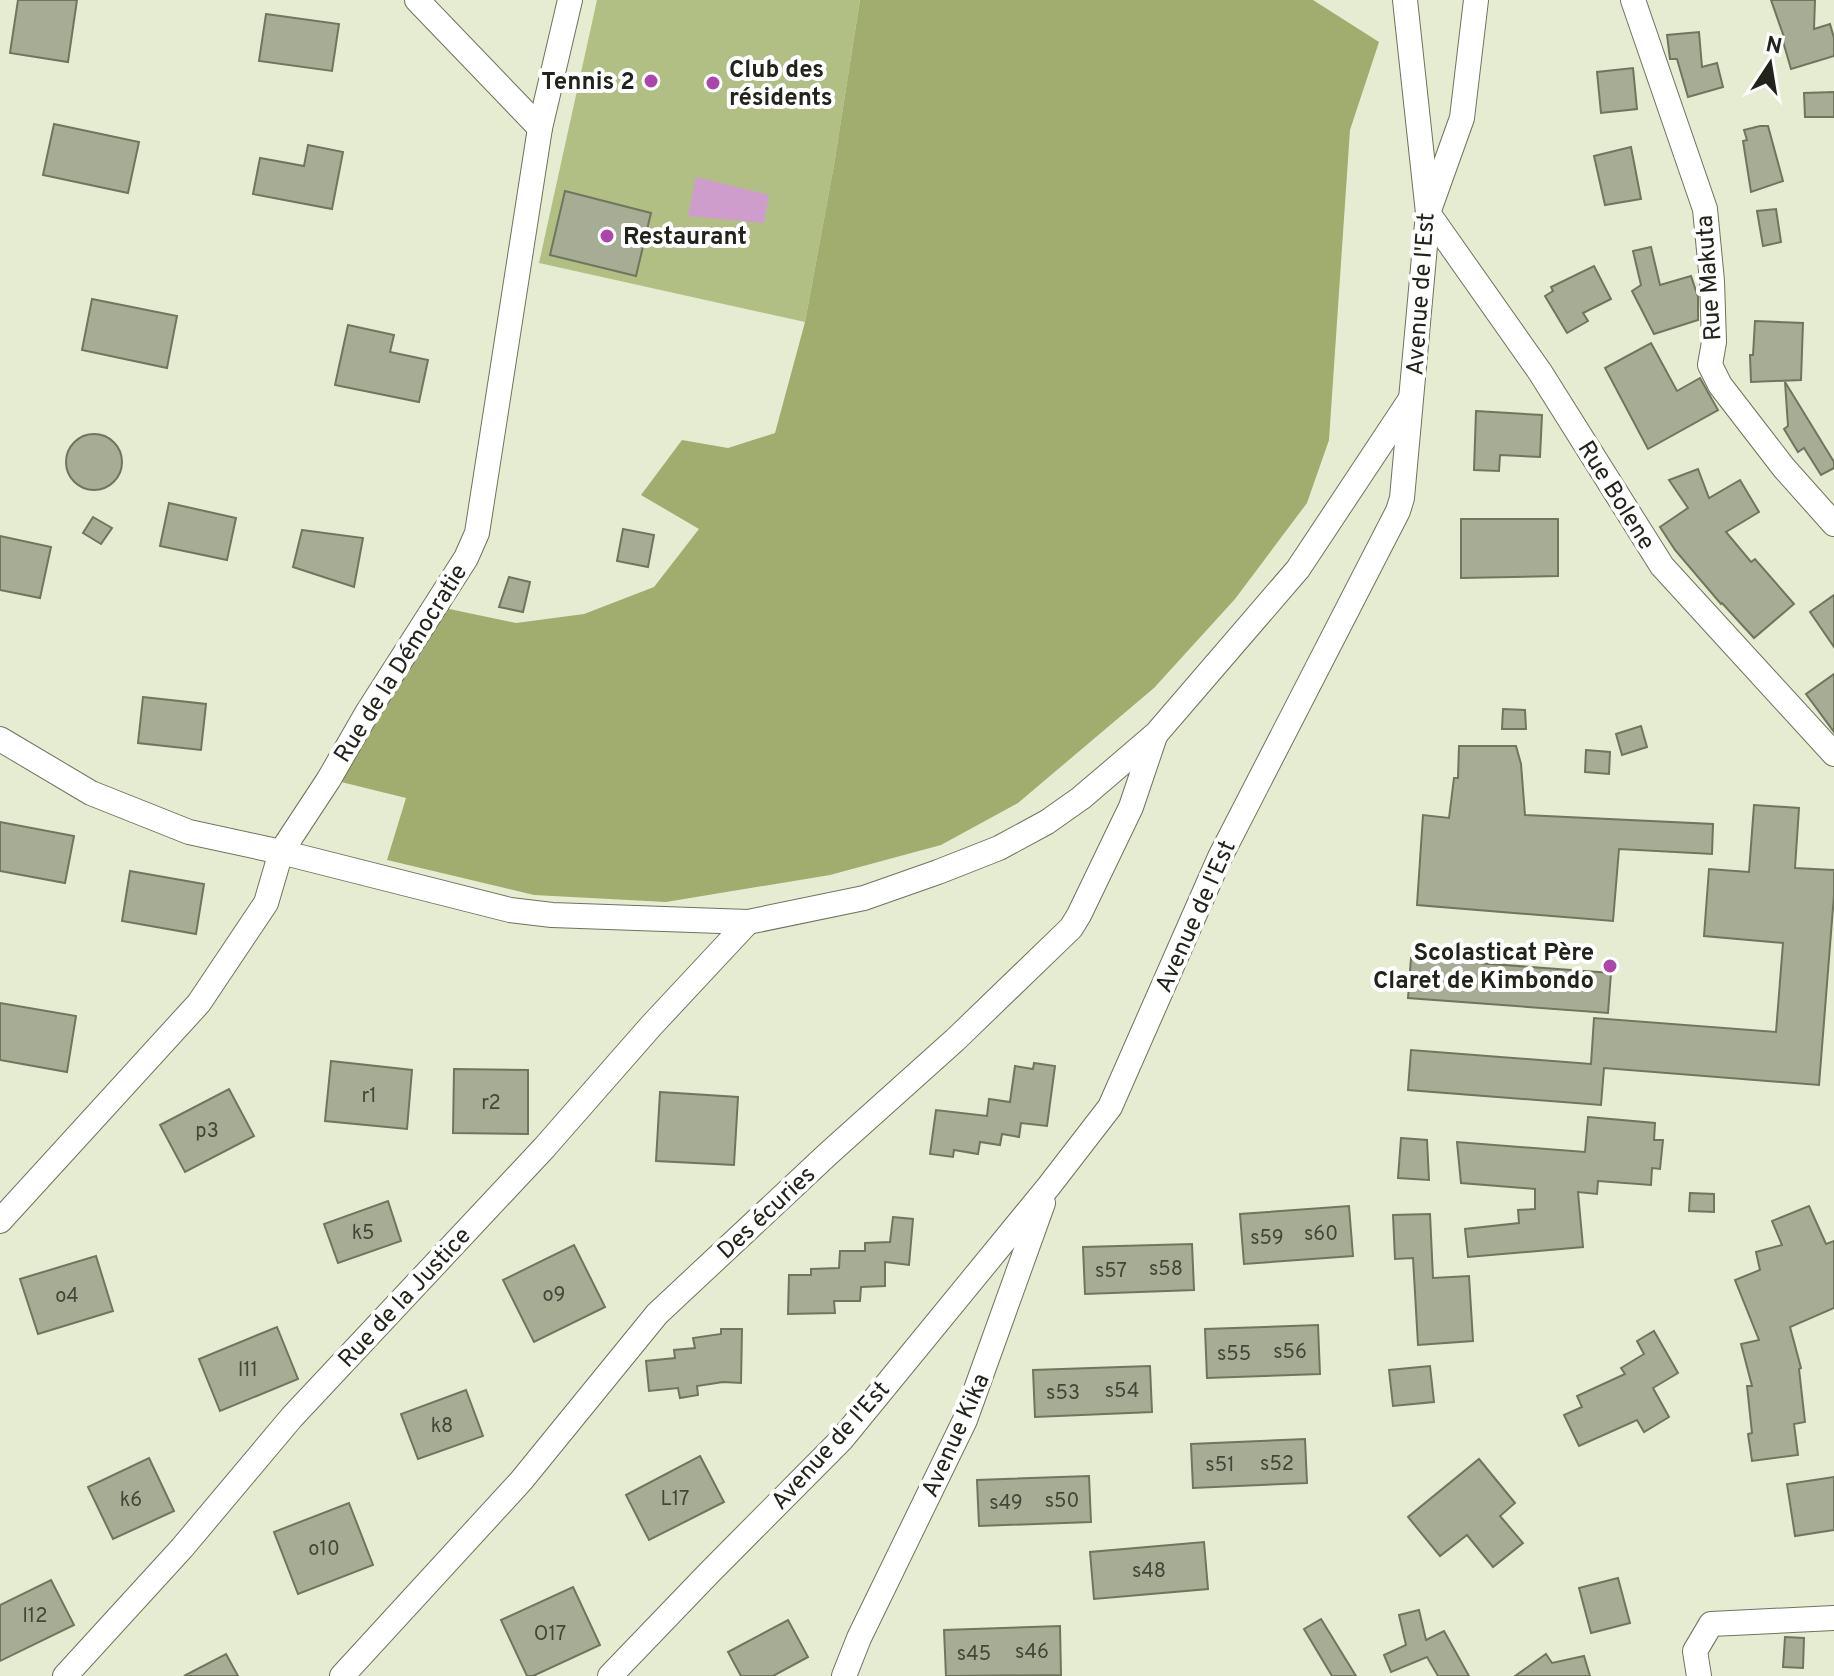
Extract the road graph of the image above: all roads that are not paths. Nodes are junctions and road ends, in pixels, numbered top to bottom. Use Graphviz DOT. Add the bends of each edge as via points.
graph roads {
  1 [pos="417,0"];
  2 [pos="570,0"];
  3 [pos="1405,0"];
  4 [pos="1476,0"];
  5 [pos="1633,0"];
  6 [pos="540,128"];
  7 [pos="1428,213"];
  8 [pos="1413,396"];
  9 [pos="1834,524"];
  10 [pos="1156,734"];
  11 [pos="0,739"];
  12 [pos="1834,754"];
  13 [pos="281,852"];
  14 [pos="748,922"];
  15 [pos="1049,1186"];
  16 [pos="0,1221"];
  17 [pos="1834,1618"];
  18 [pos="65,1676"];
  19 [pos="342,1676"];
  20 [pos="610,1676"];
  21 [pos="844,1676"];
  22 [pos="1699,1676"];
  1 -- 6 [label="street"];
  2 -- 6 [label="street, Rue de la Démocratie"];
  3 -- 7 [label="street, Avenue de l'Est"];
  4 -- 7 [label="street" via="1462,118"];
  5 -- 9 [label="street, Rue Makuta" via="1705,209 1714,342 1710,365 1784,468"];
  6 -- 13 [label="street, Rue de la Démocratie" via="477,533"];
  7 -- 8 [label="street, Avenue de l'Est"];
  7 -- 12 [label="street, Rue Bolene" via="1540,372 1662,566"];
  8 -- 10 [label="street" via="1298,569"];
  8 -- 15 [label="street, Avenue de l'Est" via="1398,511 1220,857 1110,1107"];
  10 -- 14 [label="street" via="1081,798 999,848 864,898"];
  10 -- 19 [label="street, Des écuries" via="1131,807 1071,928 657,1314 521,1481"];
  11 -- 13 [label="street" via="91,793 189,832"];
  13 -- 14 [label="street" via="510,910"];
  13 -- 16 [label="street, Rue de la Démocratie" via="266,903 199,1003"];
  14 -- 18 [label="street, Rue de la Justice" via="292,1417"];
  15 -- 20 [label="street, Avenue de l'Est" via="842,1439"];
  15 -- 21 [label="street, Avenue Kika" via="969,1411"];
  17 -- 22 [label="street" via="1711,1624 1695,1651"];
}
